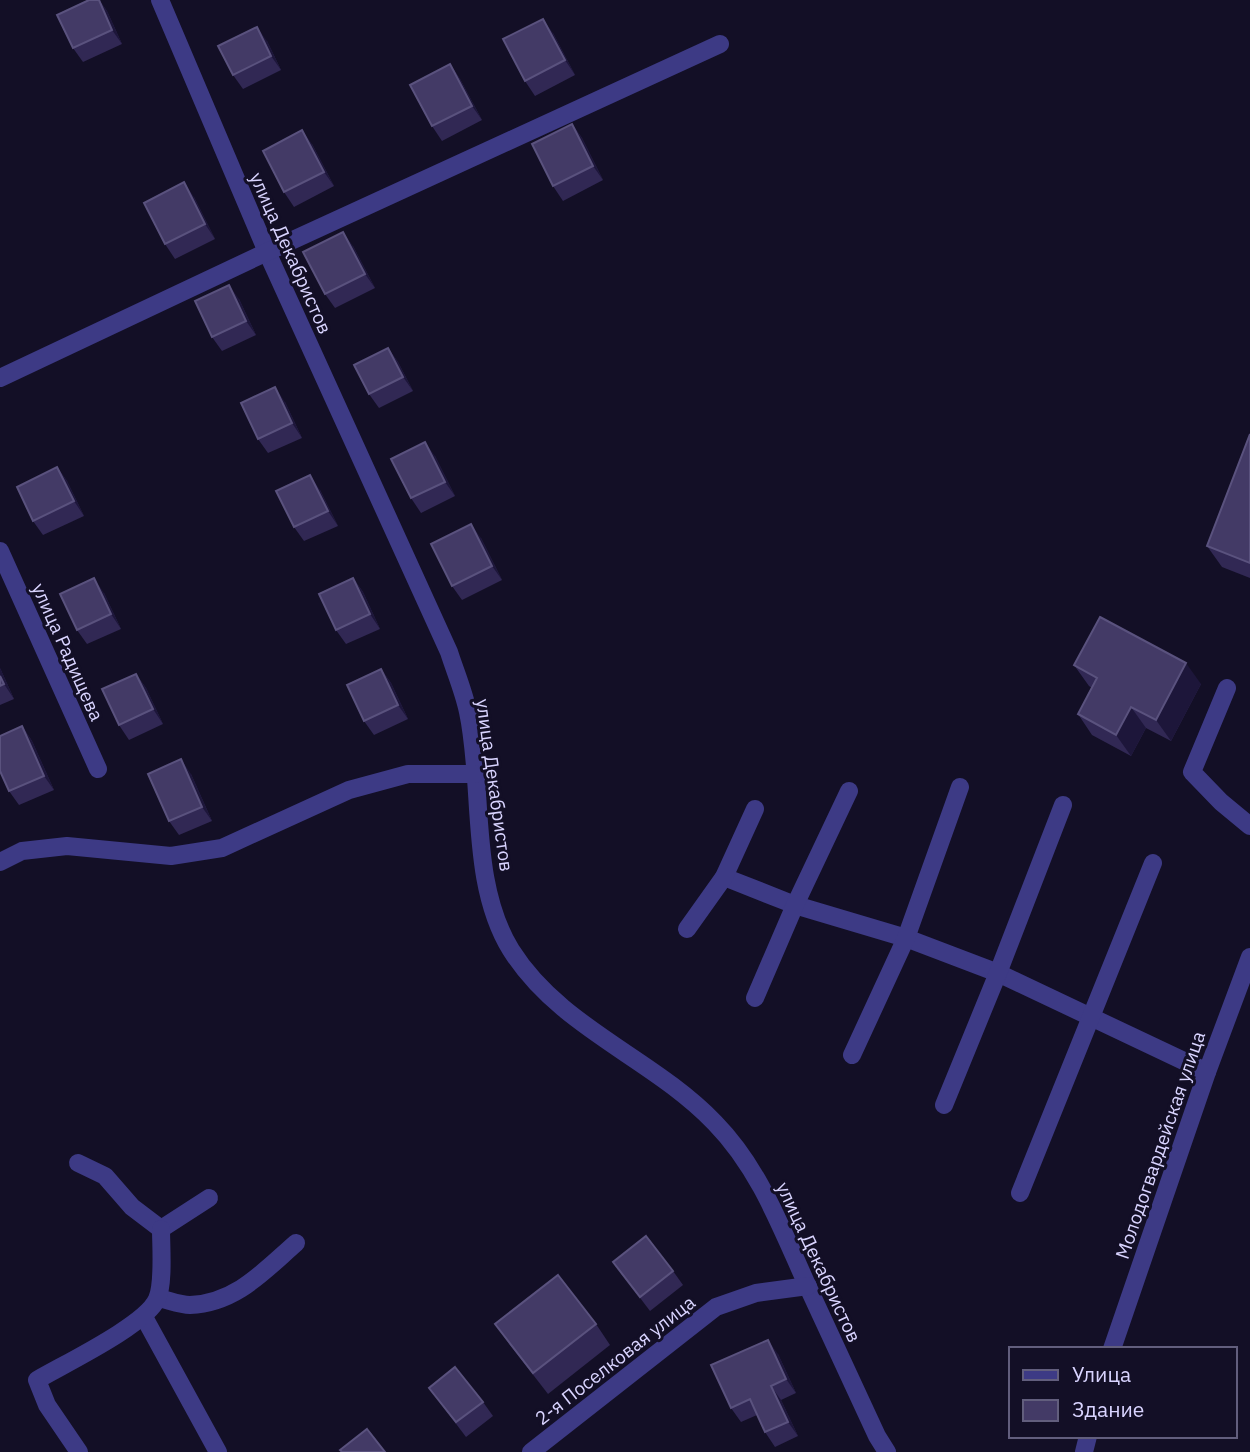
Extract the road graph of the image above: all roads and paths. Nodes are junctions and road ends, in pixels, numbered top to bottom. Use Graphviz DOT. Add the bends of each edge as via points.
graph roads {
  1 [pos="160,0"];
  2 [pos="720,44"];
  3 [pos="267,252"];
  4 [pos="0,378"];
  5 [pos="0,551"];
  6 [pos="1227,688"];
  7 [pos="97,769"];
  8 [pos="475,774"];
  9 [pos="960,787"];
  10 [pos="849,791"];
  11 [pos="1063,805"];
  12 [pos="755,809"];
  13 [pos="1250,826"];
  14 [pos="0,862"];
  15 [pos="1153,863"];
  16 [pos="724,877"];
  17 [pos="795,905"];
  18 [pos="687,929"];
  19 [pos="906,939"];
  20 [pos="1250,957"];
  21 [pos="998,974"];
  22 [pos="755,998"];
  23 [pos="1091,1017"];
  24 [pos="852,1055"];
  25 [pos="1207,1072"];
  26 [pos="944,1105"];
  27 [pos="78,1163"];
  28 [pos="1020,1194"];
  29 [pos="209,1198"];
  30 [pos="161,1229"];
  31 [pos="296,1243"];
  32 [pos="808,1286"];
  33 [pos="158,1298"];
  34 [pos="144,1317"];
  35 [pos="1113,1347"];
  36 [pos="79,1452"];
  37 [pos="218,1452"];
  38 [pos="531,1452"];
  39 [pos="887,1452"];
  1 -- 3 [label="street, улица Декабристов"];
  2 -- 3 [label="street"];
  3 -- 4 [label="street"];
  3 -- 8 [label="street, улица Декабристов" via="449,652 468,712"];
  5 -- 7 [label="street, улица Радищева"];
  6 -- 13 [label="street" via="1192,772"];
  8 -- 14 [label="street" via="408,774 349,790 222,848 171,856 67,846 22,851"];
  8 -- 32 [label="street, улица Декабристов" via="485,875 495,917 510,948 533,980 576,1019 680,1092 715,1123 745,1160 775,1210"];
  9 -- 19 [label="street"];
  10 -- 17 [label="street"];
  11 -- 21 [label="street"];
  12 -- 16 [label="street"];
  15 -- 23 [label="street"];
  16 -- 17 [label="street"];
  16 -- 18 [label="street"];
  17 -- 19 [label="street"];
  17 -- 22 [label="street"];
  19 -- 21 [label="street"];
  19 -- 24 [label="street"];
  20 -- 25 [label="street, Молодогвардейская улица"];
  21 -- 23 [label="street"];
  21 -- 26 [label="street"];
  23 -- 25 [label="street"];
  23 -- 28 [label="street"];
  25 -- 35 [label="street, Молодогвардейская улица"];
  27 -- 30 [label="street" via="105,1176 132,1207"];
  29 -- 30 [label="street"];
  30 -- 33 [label="street"];
  31 -- 33 [label="street" via="243,1289 220,1300 188,1305"];
  32 -- 38 [label="street, 2-я Поселковая улица" via="756,1293 716,1307"];
  32 -- 39 [label="street, улица Декабристов"];
  33 -- 34 [label="street"];
  34 -- 36 [label="street" via="37,1380 47,1405"];
  34 -- 37 [label="street"];
}
